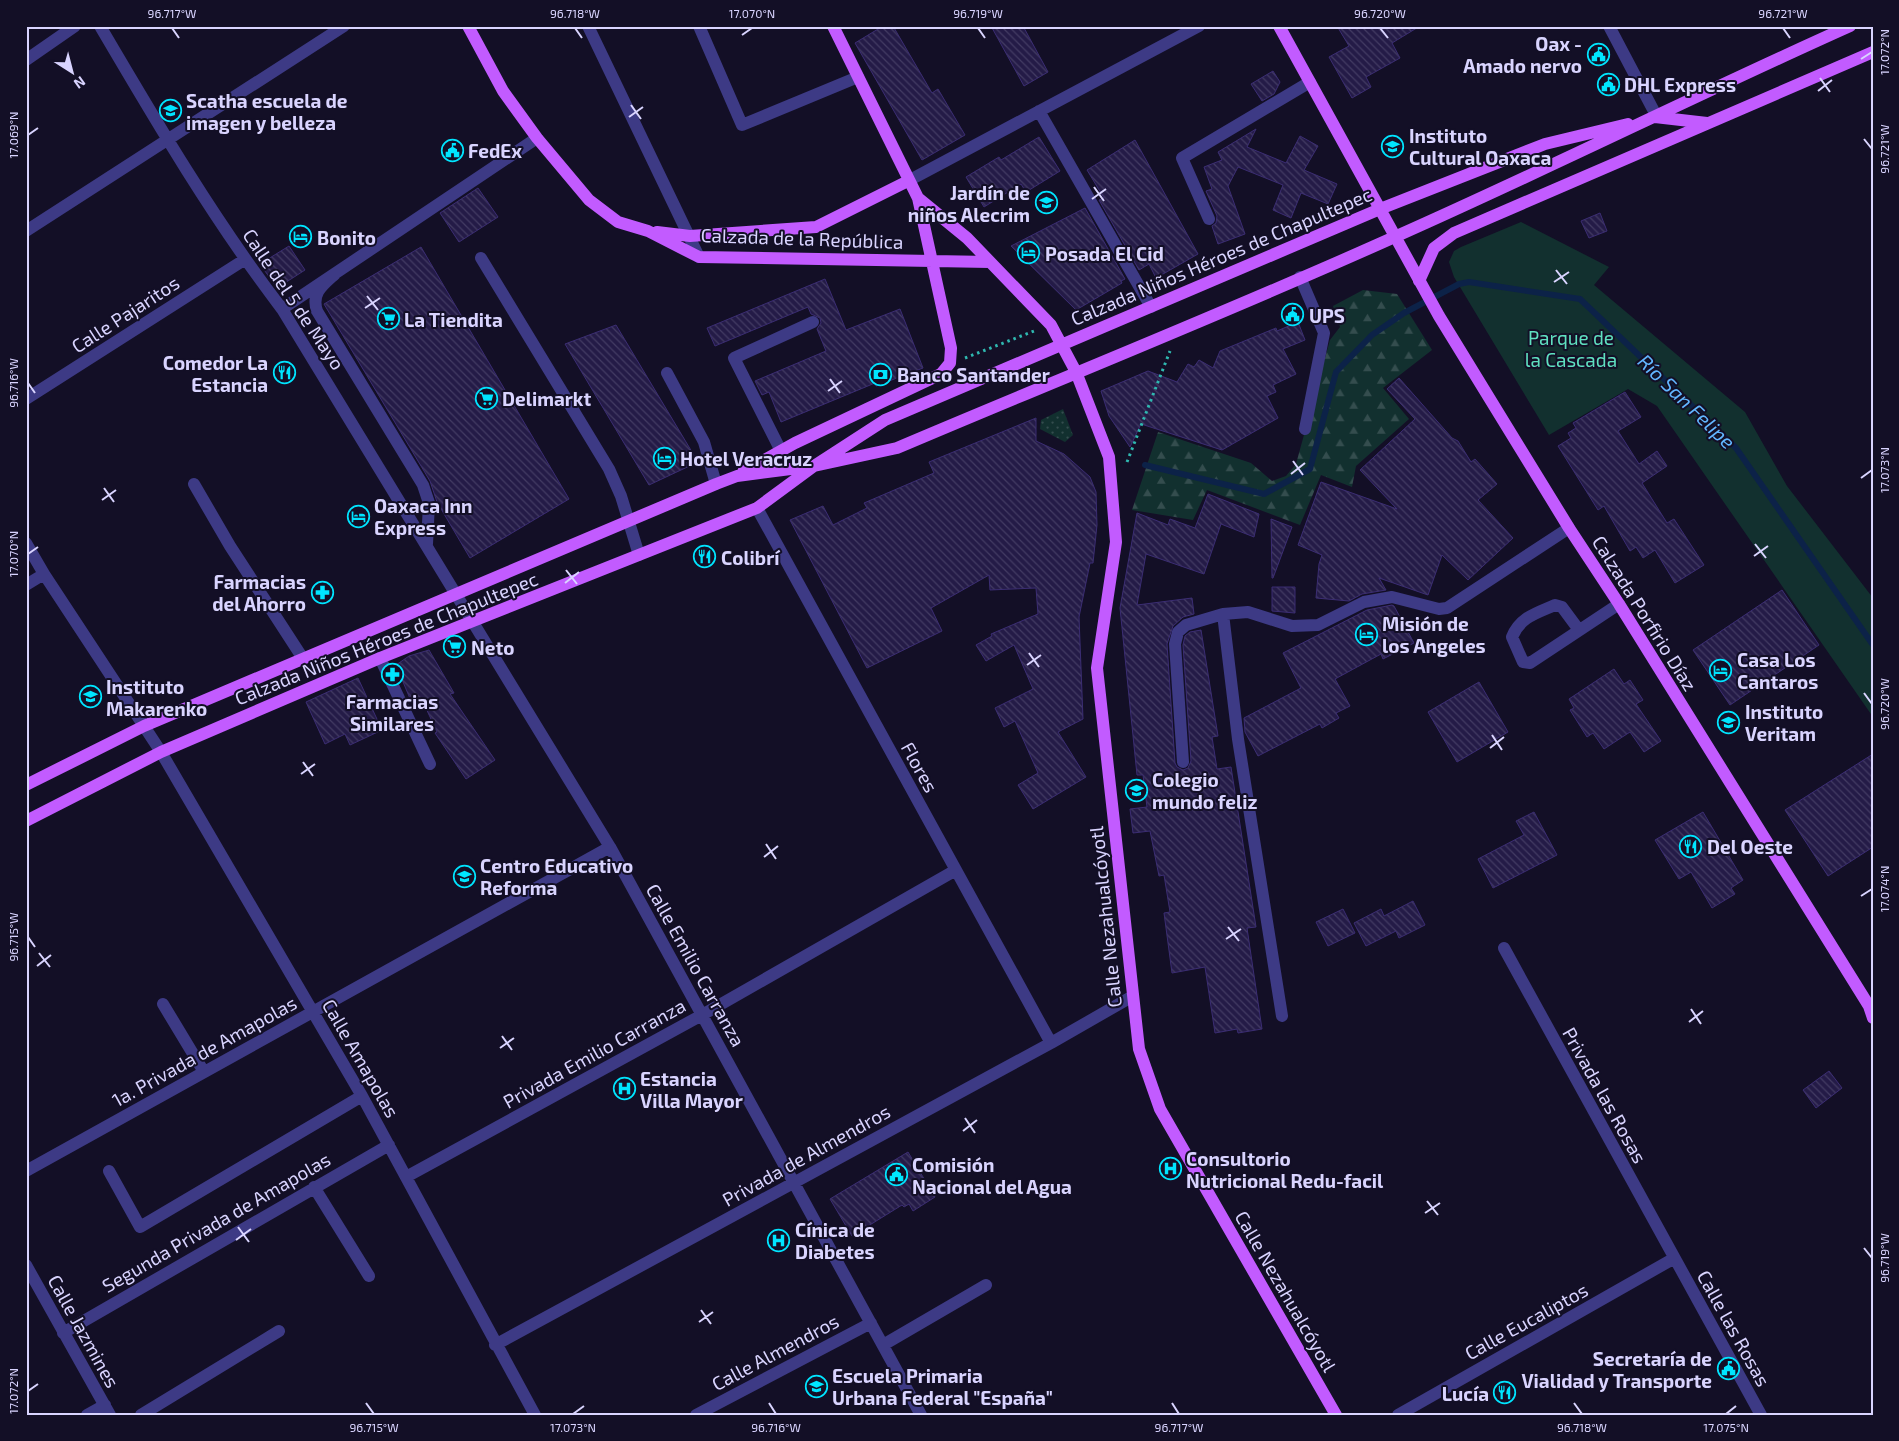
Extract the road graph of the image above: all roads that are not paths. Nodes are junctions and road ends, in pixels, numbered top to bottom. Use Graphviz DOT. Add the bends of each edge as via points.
graph roads {
  1 [pos="76,26"];
  2 [pos="100,26"];
  3 [pos="344,26"];
  4 [pos="468,26"];
  5 [pos="588,26"];
  6 [pos="699,26"];
  7 [pos="833,26"];
  8 [pos="1199,26"];
  9 [pos="1279,26"];
  10 [pos="1609,26"];
  11 [pos="1850,26"];
  12 [pos="1836,29"];
  13 [pos="1873,52"];
  14 [pos="26,60"];
  15 [pos="858,77"];
  16 [pos="1310,82"];
  17 [pos="1040,111"];
  18 [pos="1657,117"];
  19 [pos="1707,124"];
  20 [pos="537,138"];
  21 [pos="167,140"];
  22 [pos="908,181"];
  23 [pos="918,198"];
  24 [pos="1380,209"];
  25 [pos="1209,219"];
  26 [pos="26,231"];
  27 [pos="648,231"];
  28 [pos="690,236"];
  29 [pos="1395,237"];
  30 [pos="699,257"];
  31 [pos="482,258"];
  32 [pos="244,260"];
  33 [pos="932,261"];
  34 [pos="990,262"];
  35 [pos="335,274"];
  36 [pos="1300,278"];
  37 [pos="1419,281"];
  38 [pos="1151,307"];
  39 [pos="282,309"];
  40 [pos="813,322"];
  41 [pos="1061,345"];
  42 [pos="1076,372"];
  43 [pos="667,373"];
  44 [pos="26,400"];
  45 [pos="1305,429"];
  46 [pos="781,451"];
  47 [pos="814,466"];
  48 [pos="737,476"];
  49 [pos="194,484"];
  50 [pos="716,484"];
  51 [pos="757,508"];
  52 [pos="628,520"];
  53 [pos="1569,528"];
  54 [pos="26,543"];
  55 [pos="427,544"];
  56 [pos="639,555"];
  57 [pos="44,574"];
  58 [pos="26,585"];
  59 [pos="456,592"];
  60 [pos="1619,604"];
  61 [pos="1223,614"];
  62 [pos="474,622"];
  63 [pos="1579,630"];
  64 [pos="302,657"];
  65 [pos="380,658"];
  66 [pos="144,726"];
  67 [pos="161,752"];
  68 [pos="1183,762"];
  69 [pos="430,764"];
  70 [pos="26,785"];
  71 [pos="26,821"];
  72 [pos="610,847"];
  73 [pos="956,870"];
  74 [pos="1504,948"];
  75 [pos="1133,996"];
  76 [pos="163,1004"];
  77 [pos="1872,1011"];
  78 [pos="313,1012"];
  79 [pos="702,1015"];
  80 [pos="1282,1016"];
  81 [pos="1051,1043"];
  82 [pos="204,1072"];
  83 [pos="362,1096"];
  84 [pos="389,1145"];
  85 [pos="26,1170"];
  86 [pos="109,1171"];
  87 [pos="406,1177"];
  88 [pos="794,1183"];
  89 [pos="314,1187"];
  90 [pos="1674,1259"];
  91 [pos="26,1265"];
  92 [pos="369,1276"];
  93 [pos="986,1285"];
  94 [pos="871,1323"];
  95 [pos="280,1331"];
  96 [pos="62,1333"];
  97 [pos="495,1345"];
  98 [pos="883,1345"];
  99 [pos="107,1410"];
  100 [pos="87,1415"];
  101 [pos="140,1415"];
  102 [pos="535,1415"];
  103 [pos="696,1415"];
  104 [pos="921,1415"];
  105 [pos="1336,1415"];
  106 [pos="1398,1415"];
  107 [pos="1761,1415"];
  1 -- 14 [label="street"];
  2 -- 21 [label="street, Calle del 5 de Mayo"];
  3 -- 21 [label="street"];
  4 -- 20 [label="main road" via="503,92"];
  5 -- 28 [label="street"];
  6 -- 15 [label="street" via="742,125"];
  7 -- 15 [label="main road"];
  8 -- 17 [label="street"];
  9 -- 16 [label="main road, Calzada Porfirio Díaz"];
  10 -- 18 [label="street"];
  11 -- 12 [label="main road, Calzada Niños Héroes de Chapultepec"];
  12 -- 18 [label="main road, Calzada Niños Héroes de Chapultepec"];
  13 -- 19 [label="main road"];
  15 -- 22 [label="main road"];
  16 -- 24 [label="main road, Calzada Porfirio Díaz"];
  16 -- 25 [label="street" via="1182,158"];
  17 -- 22 [label="street"];
  17 -- 38 [label="street"];
  18 -- 19 [label="main road, Calzada Niños Héroes de Chapultepec"];
  18 -- 24 [label="main road, Calzada Niños Héroes de Chapultepec" via="1546,144"];
  18 -- 29 [label="main road, Calzada Niños Héroes de Chapultepec"];
  19 -- 37 [label="main road" via="1454,233 1434,248"];
  20 -- 27 [label="main road" via="589,200 618,222"];
  20 -- 35 [label="street"];
  21 -- 26 [label="street"];
  21 -- 32 [label="street, Calle del 5 de Mayo"];
  22 -- 23 [label="main road"];
  22 -- 28 [label="main road, Calzada de la República" via="816,228"];
  23 -- 33 [label="main road"];
  23 -- 34 [label="main road, Calle Nezahualcóyotl" via="967,238"];
  24 -- 29 [label="main road, Calzada Porfirio Díaz"];
  24 -- 38 [label="main road, Calzada Niños Héroes de Chapultepec"];
  27 -- 28 [label="main road, Calzada de la República"];
  27 -- 30 [label="main road, Calzada de la República"];
  28 -- 30 [label="street"];
  29 -- 36 [label="main road, Calzada Niños Héroes de Chapultepec"];
  29 -- 37 [label="main road, Calzada Porfirio Díaz"];
  30 -- 33 [label="main road, Calzada de la República"];
  31 -- 52 [label="street" via="609,469"];
  32 -- 39 [label="street, Calle del 5 de Mayo"];
  32 -- 44 [label="street, Calle Pajaritos"];
  33 -- 34 [label="main road, Calzada de la República"];
  33 -- 46 [label="main road" via="951,348 950,363 941,374"];
  34 -- 41 [label="main road, Calle Nezahualcóyotl" via="1051,325"];
  35 -- 39 [label="street"];
  35 -- 55 [label="street" via="316,295 314,303 423,486 428,503"];
  36 -- 42 [label="main road, Calzada Niños Héroes de Chapultepec"];
  36 -- 45 [label="street" via="1324,333"];
  37 -- 53 [label="main road, Calzada Porfirio Díaz"];
  38 -- 41 [label="main road, Calzada Niños Héroes de Chapultepec"];
  39 -- 55 [label="street, Calle del 5 de Mayo"];
  40 -- 46 [label="street" via="734,358"];
  41 -- 42 [label="main road, Calle Nezahualcóyotl"];
  41 -- 47 [label="main road, Calzada Niños Héroes de Chapultepec" via="885,420"];
  42 -- 47 [label="main road, Calzada Niños Héroes de Chapultepec" via="897,448"];
  42 -- 75 [label="main road, Calle Nezahualcóyotl" via="1109,457 1114,495 1116,542 1097,668"];
  43 -- 50 [label="street" via="704,442"];
  46 -- 48 [label="main road"];
  47 -- 48 [label="main road, Calzada Niños Héroes de Chapultepec"];
  47 -- 51 [label="main road, Calzada Niños Héroes de Chapultepec"];
  48 -- 50 [label="main road, Calzada Niños Héroes de Chapultepec"];
  49 -- 64 [label="street"];
  50 -- 52 [label="main road, Calzada Niños Héroes de Chapultepec"];
  51 -- 56 [label="main road, Calzada Niños Héroes de Chapultepec"];
  51 -- 73 [label="street, Flores"];
  52 -- 56 [label="street"];
  52 -- 59 [label="main road, Calzada Niños Héroes de Chapultepec"];
  53 -- 60 [label="main road, Calzada Porfirio Díaz"];
  53 -- 61 [label="street" via="1447,608 1439,609 1392,597 1364,602 1318,625 1292,626 1248,612"];
  54 -- 57 [label="street, Calle Amapolas"];
  55 -- 59 [label="street, Calle del 5 de Mayo"];
  56 -- 62 [label="main road, Calzada Niños Héroes de Chapultepec"];
  57 -- 58 [label="street"];
  57 -- 66 [label="street, Calle Amapolas"];
  59 -- 62 [label="street, Calle Emilio Carranza"];
  59 -- 64 [label="main road, Calzada Niños Héroes de Chapultepec"];
  60 -- 63 [label="street"];
  60 -- 77 [label="main road, Calzada Porfirio Díaz"];
  61 -- 68 [label="street" via="1186,625 1178,632 1175,644"];
  61 -- 80 [label="street" via="1238,738"];
  62 -- 65 [label="main road, Calzada Niños Héroes de Chapultepec"];
  62 -- 72 [label="street, Calle Emilio Carranza"];
  63 -- 63 [label="street" via="1530,663 1523,662 1512,637 1525,618 1555,605 1562,607"];
  64 -- 66 [label="main road, Calzada Niños Héroes de Chapultepec"];
  65 -- 67 [label="main road, Calzada Niños Héroes de Chapultepec"];
  65 -- 69 [label="street"];
  66 -- 67 [label="street, Calle Amapolas"];
  66 -- 70 [label="main road, Calzada Niños Héroes de Chapultepec"];
  67 -- 71 [label="main road, Calzada Niños Héroes de Chapultepec"];
  67 -- 78 [label="street, Calle Amapolas"];
  72 -- 78 [label="street, 1a. Privada de Amapolas"];
  72 -- 79 [label="street, Calle Emilio Carranza"];
  73 -- 79 [label="street, Privada Emilio Carranza"];
  73 -- 81 [label="street, Flores"];
  74 -- 90 [label="street, Privada las Rosas"];
  75 -- 81 [label="street, Privada de Almendros"];
  75 -- 105 [label="main road, Calle Nezahualcóyotl" via="1139,1048 1160,1108"];
  76 -- 82 [label="street"];
  78 -- 82 [label="street, 1a. Privada de Amapolas"];
  78 -- 83 [label="street, Calle Amapolas"];
  79 -- 87 [label="street, Privada Emilio Carranza"];
  79 -- 88 [label="street, Calle Emilio Carranza"];
  81 -- 88 [label="street, Privada de Almendros"];
  82 -- 85 [label="street, 1a. Privada de Amapolas"];
  83 -- 84 [label="street, Calle Amapolas"];
  83 -- 86 [label="street" via="140,1227"];
  84 -- 87 [label="street, Calle Amapolas"];
  84 -- 89 [label="street, Segunda Privada de Amapolas"];
  87 -- 97 [label="street, Calle Amapolas"];
  88 -- 94 [label="street, Calle Emilio Carranza"];
  88 -- 97 [label="street, Privada de Almendros"];
  89 -- 92 [label="street"];
  89 -- 96 [label="street, Segunda Privada de Amapolas"];
  90 -- 106 [label="street, Calle Eucaliptos"];
  90 -- 107 [label="street, Calle las Rosas"];
  91 -- 96 [label="street, Calle Jazmines"];
  93 -- 98 [label="street"];
  94 -- 98 [label="street, Calle Emilio Carranza"];
  94 -- 103 [label="street, Calle Almendros"];
  95 -- 101 [label="street"];
  96 -- 99 [label="street, Calle Jazmines"];
  97 -- 102 [label="street, Calle Amapolas"];
  98 -- 104 [label="street, Calle Emilio Carranza"];
  99 -- 100 [label="street"];
}
